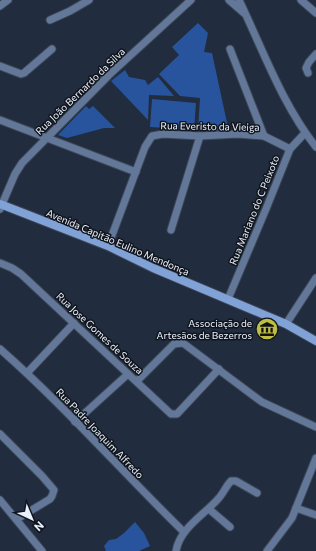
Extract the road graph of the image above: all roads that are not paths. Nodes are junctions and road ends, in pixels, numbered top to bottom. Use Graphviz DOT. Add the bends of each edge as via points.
graph roads {
  1 [pos="8,0"];
  2 [pos="89,0"];
  3 [pos="191,0"];
  4 [pos="229,0"];
  5 [pos="239,0"];
  6 [pos="300,0"];
  7 [pos="0,6"];
  8 [pos="316,13"];
  9 [pos="247,16"];
  10 [pos="50,20"];
  11 [pos="52,49"];
  12 [pos="230,49"];
  13 [pos="316,54"];
  14 [pos="0,66"];
  15 [pos="308,73"];
  16 [pos="0,120"];
  17 [pos="305,133"];
  18 [pos="200,136"];
  19 [pos="264,136"];
  20 [pos="46,138"];
  21 [pos="316,147"];
  22 [pos="290,149"];
  23 [pos="136,172"];
  24 [pos="1,206"];
  25 [pos="171,230"];
  26 [pos="108,246"];
  27 [pos="0,264"];
  28 [pos="316,278"];
  29 [pos="228,299"];
  30 [pos="74,323"];
  31 [pos="286,324"];
  32 [pos="316,341"];
  33 [pos="0,349"];
  34 [pos="219,369"];
  35 [pos="27,373"];
  36 [pos="128,374"];
  37 [pos="137,382"];
  38 [pos="75,422"];
  39 [pos="316,427"];
  40 [pos="0,434"];
  41 [pos="316,458"];
  42 [pos="313,475"];
  43 [pos="257,493"];
  44 [pos="0,500"];
  45 [pos="209,508"];
  46 [pos="296,508"];
  47 [pos="316,515"];
  48 [pos="17,519"];
  49 [pos="230,528"];
  50 [pos="184,532"];
  51 [pos="42,551"];
  52 [pos="176,551"];
  53 [pos="267,551"];
  1 -- 7 [label="street"];
  2 -- 10 [label="street"];
  3 -- 20 [label="street, Rua João Bernardo da Silva"];
  4 -- 9 [label="street"];
  5 -- 9 [label="street"];
  6 -- 8 [label="street"];
  9 -- 17 [label="street" via="268,65"];
  11 -- 14 [label="street" via="21,74"];
  12 -- 19 [label="street"];
  13 -- 15 [label="street" via="306,68"];
  16 -- 20 [label="street"];
  17 -- 21 [label="street"];
  17 -- 22 [label="street, Rua Mariano do C Peixoto"];
  18 -- 19 [label="street, Rua Everisto da Vieiga"];
  18 -- 23 [label="street, Rua Everisto da Vieiga" via="152,136"];
  18 -- 25 [label="street"];
  19 -- 22 [label="street, Rua Everisto da Vieiga"];
  20 -- 23 [label="street"];
  20 -- 24 [label="street, Rua João Bernardo da Silva" via="22,163"];
  22 -- 29 [label="street, Rua Mariano do C Peixoto"];
  23 -- 26 [label="street"];
  24 -- 26 [label="main road, Avenida Capitão Eulino Mendonça"];
  26 -- 29 [label="main road, Avenida Capitão Eulino Mendonça"];
  27 -- 30 [label="street, Rua Jose Gomes de Souza" via="21,274"];
  28 -- 31 [label="street"];
  29 -- 31 [label="main road, Avenida Capitão Eulino Mendonça"];
  30 -- 35 [label="street"];
  30 -- 36 [label="street, Rua Jose Gomes de Souza"];
  31 -- 32 [label="main road, Avenida Capitão Eulino Mendonça"];
  33 -- 35 [label="street, Rua Padre Joaquim Alfredo"];
  34 -- 37 [label="street" via="186,344 178,343 174,344"];
  34 -- 37 [label="street, Rua Jose Gomes de Souza" via="177,414 164,410"];
  34 -- 39 [label="street" via="262,402"];
  35 -- 38 [label="street, Rua Padre Joaquim Alfredo"];
  36 -- 37 [label="street, Rua Jose Gomes de Souza"];
  36 -- 38 [label="street"];
  38 -- 50 [label="street, Rua Padre Joaquim Alfredo"];
  40 -- 48 [label="street" via="54,490 46,502"];
  41 -- 42 [label="street"];
  42 -- 46 [label="street"];
  43 -- 45 [label="street" via="232,481"];
  44 -- 48 [label="street"];
  45 -- 49 [label="street"];
  45 -- 50 [label="street"];
  46 -- 47 [label="street"];
  46 -- 53 [label="street" via="292,518"];
  48 -- 51 [label="street"];
  50 -- 52 [label="street"];
}
